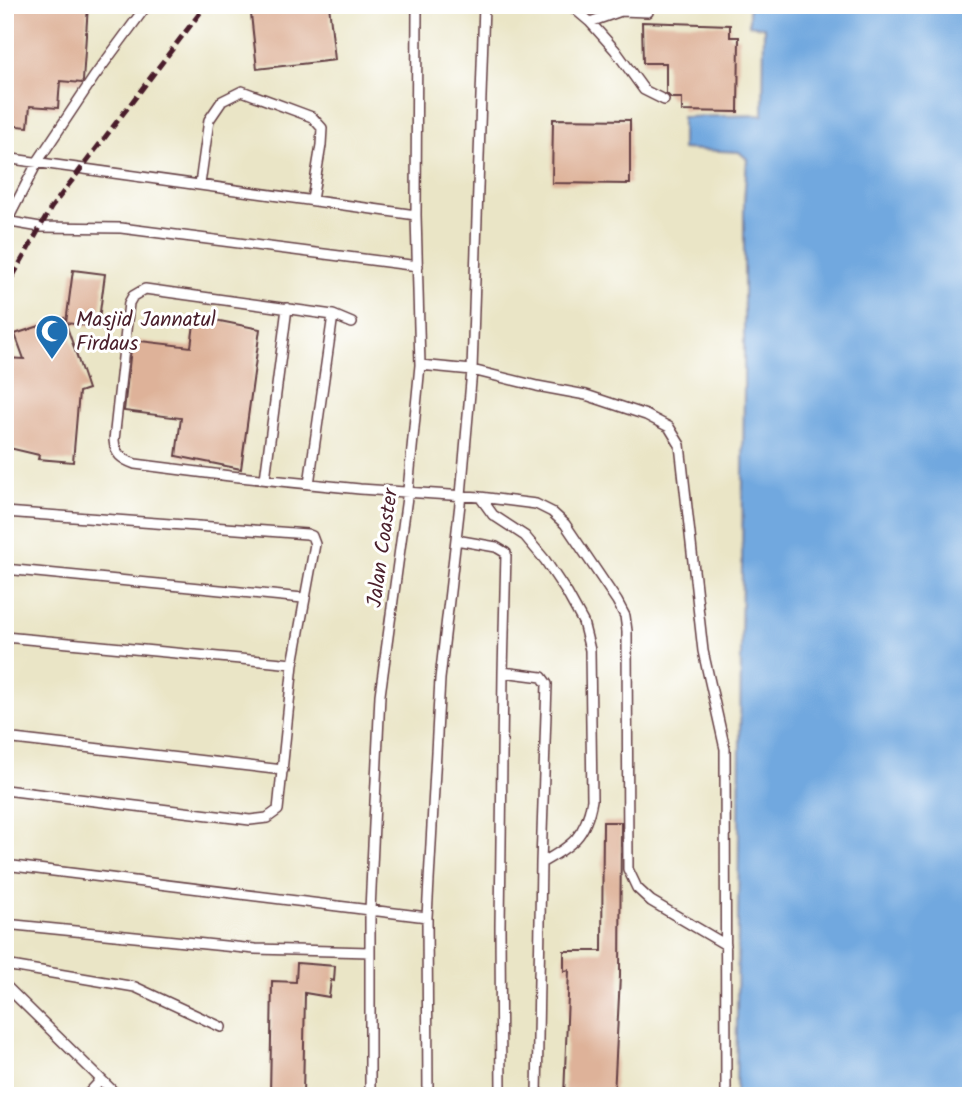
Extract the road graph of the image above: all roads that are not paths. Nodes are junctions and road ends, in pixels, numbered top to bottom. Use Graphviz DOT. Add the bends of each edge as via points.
graph roads {
  1 [pos="147,5"];
  2 [pos="417,5"];
  3 [pos="484,5"];
  4 [pos="570,5"];
  5 [pos="648,12"];
  6 [pos="590,22"];
  7 [pos="664,100"];
  8 [pos="5,158"];
  9 [pos="38,161"];
  10 [pos="200,184"];
  11 [pos="312,200"];
  12 [pos="416,215"];
  13 [pos="6,221"];
  14 [pos="418,266"];
  15 [pos="287,308"];
  16 [pos="333,314"];
  17 [pos="352,323"];
  18 [pos="420,365"];
  19 [pos="472,370"];
  20 [pos="265,479"];
  21 [pos="309,484"];
  22 [pos="408,491"];
  23 [pos="461,495"];
  24 [pos="480,497"];
  25 [pos="5,512"];
  26 [pos="456,540"];
  27 [pos="5,569"];
  28 [pos="303,598"];
  29 [pos="5,637"];
  30 [pos="293,664"];
  31 [pos="503,672"];
  32 [pos="5,738"];
  33 [pos="283,770"];
  34 [pos="5,790"];
  35 [pos="541,863"];
  36 [pos="5,865"];
  37 [pos="370,910"];
  38 [pos="427,917"];
  39 [pos="5,924"];
  40 [pos="726,945"];
  41 [pos="370,952"];
  42 [pos="5,965"];
  43 [pos="5,985"];
  44 [pos="220,1027"];
  45 [pos="101,1080"];
  46 [pos="86,1096"];
  47 [pos="118,1096"];
  48 [pos="370,1096"];
  49 [pos="428,1096"];
  50 [pos="501,1096"];
  51 [pos="537,1096"];
  52 [pos="726,1096"];
  1 -- 9 [label="lane"];
  2 -- 12 [label="lane, Jalan Coaster"];
  3 -- 19 [label="lane"];
  4 -- 6 [label="lane"];
  5 -- 6 [label="lane" via="621,11"];
  6 -- 7 [label="lane" via="644,90"];
  8 -- 9 [label="lane"];
  9 -- 10 [label="lane"];
  9 -- 13 [label="lane"];
  10 -- 11 [label="lane"];
  10 -- 11 [label="lane" via="209,120 222,101 242,91 312,117 322,128"];
  11 -- 12 [label="lane"];
  12 -- 14 [label="lane, Jalan Coaster"];
  13 -- 14 [label="lane" via="40,227 121,228"];
  14 -- 18 [label="lane, Jalan Coaster"];
  15 -- 16 [label="lane"];
  15 -- 20 [label="lane"];
  15 -- 20 [label="lane" via="145,289 129,303 114,440 119,457 135,464"];
  16 -- 17 [label="lane"];
  16 -- 21 [label="lane"];
  18 -- 19 [label="lane"];
  18 -- 22 [label="lane, Jalan Coaster"];
  19 -- 23 [label="lane"];
  19 -- 40 [label="lane" via="586,395 646,415 669,427 680,445 703,651 725,749"];
  20 -- 21 [label="lane"];
  21 -- 22 [label="lane"];
  22 -- 23 [label="lane"];
  22 -- 37 [label="lane, Jalan Coaster" via="380,695"];
  23 -- 24 [label="lane"];
  23 -- 26 [label="lane"];
  24 -- 35 [label="lane" via="492,515 526,537 545,560 583,622 590,650 592,800 588,820 570,845"];
  24 -- 40 [label="lane" via="536,504 552,512 617,601 627,631 628,869 636,888 651,901"];
  25 -- 28 [label="lane" via="307,534 315,544"];
  26 -- 31 [label="lane" via="506,553"];
  26 -- 38 [label="lane" via="440,679"];
  27 -- 28 [label="lane"];
  28 -- 30 [label="lane"];
  29 -- 30 [label="lane"];
  30 -- 33 [label="lane"];
  31 -- 35 [label="lane" via="542,677 547,684"];
  31 -- 50 [label="lane"];
  32 -- 33 [label="lane"];
  33 -- 34 [label="lane" via="278,810 267,818 250,820"];
  35 -- 51 [label="lane"];
  36 -- 37 [label="lane"];
  37 -- 38 [label="lane"];
  37 -- 41 [label="lane, Jalan Coaster"];
  38 -- 49 [label="lane"];
  39 -- 41 [label="lane" via="255,949"];
  40 -- 52 [label="lane"];
  41 -- 48 [label="lane, Jalan Coaster"];
  42 -- 44 [label="lane" via="135,987"];
  43 -- 45 [label="lane"];
  45 -- 46 [label="lane"];
  45 -- 47 [label="lane"];
}
